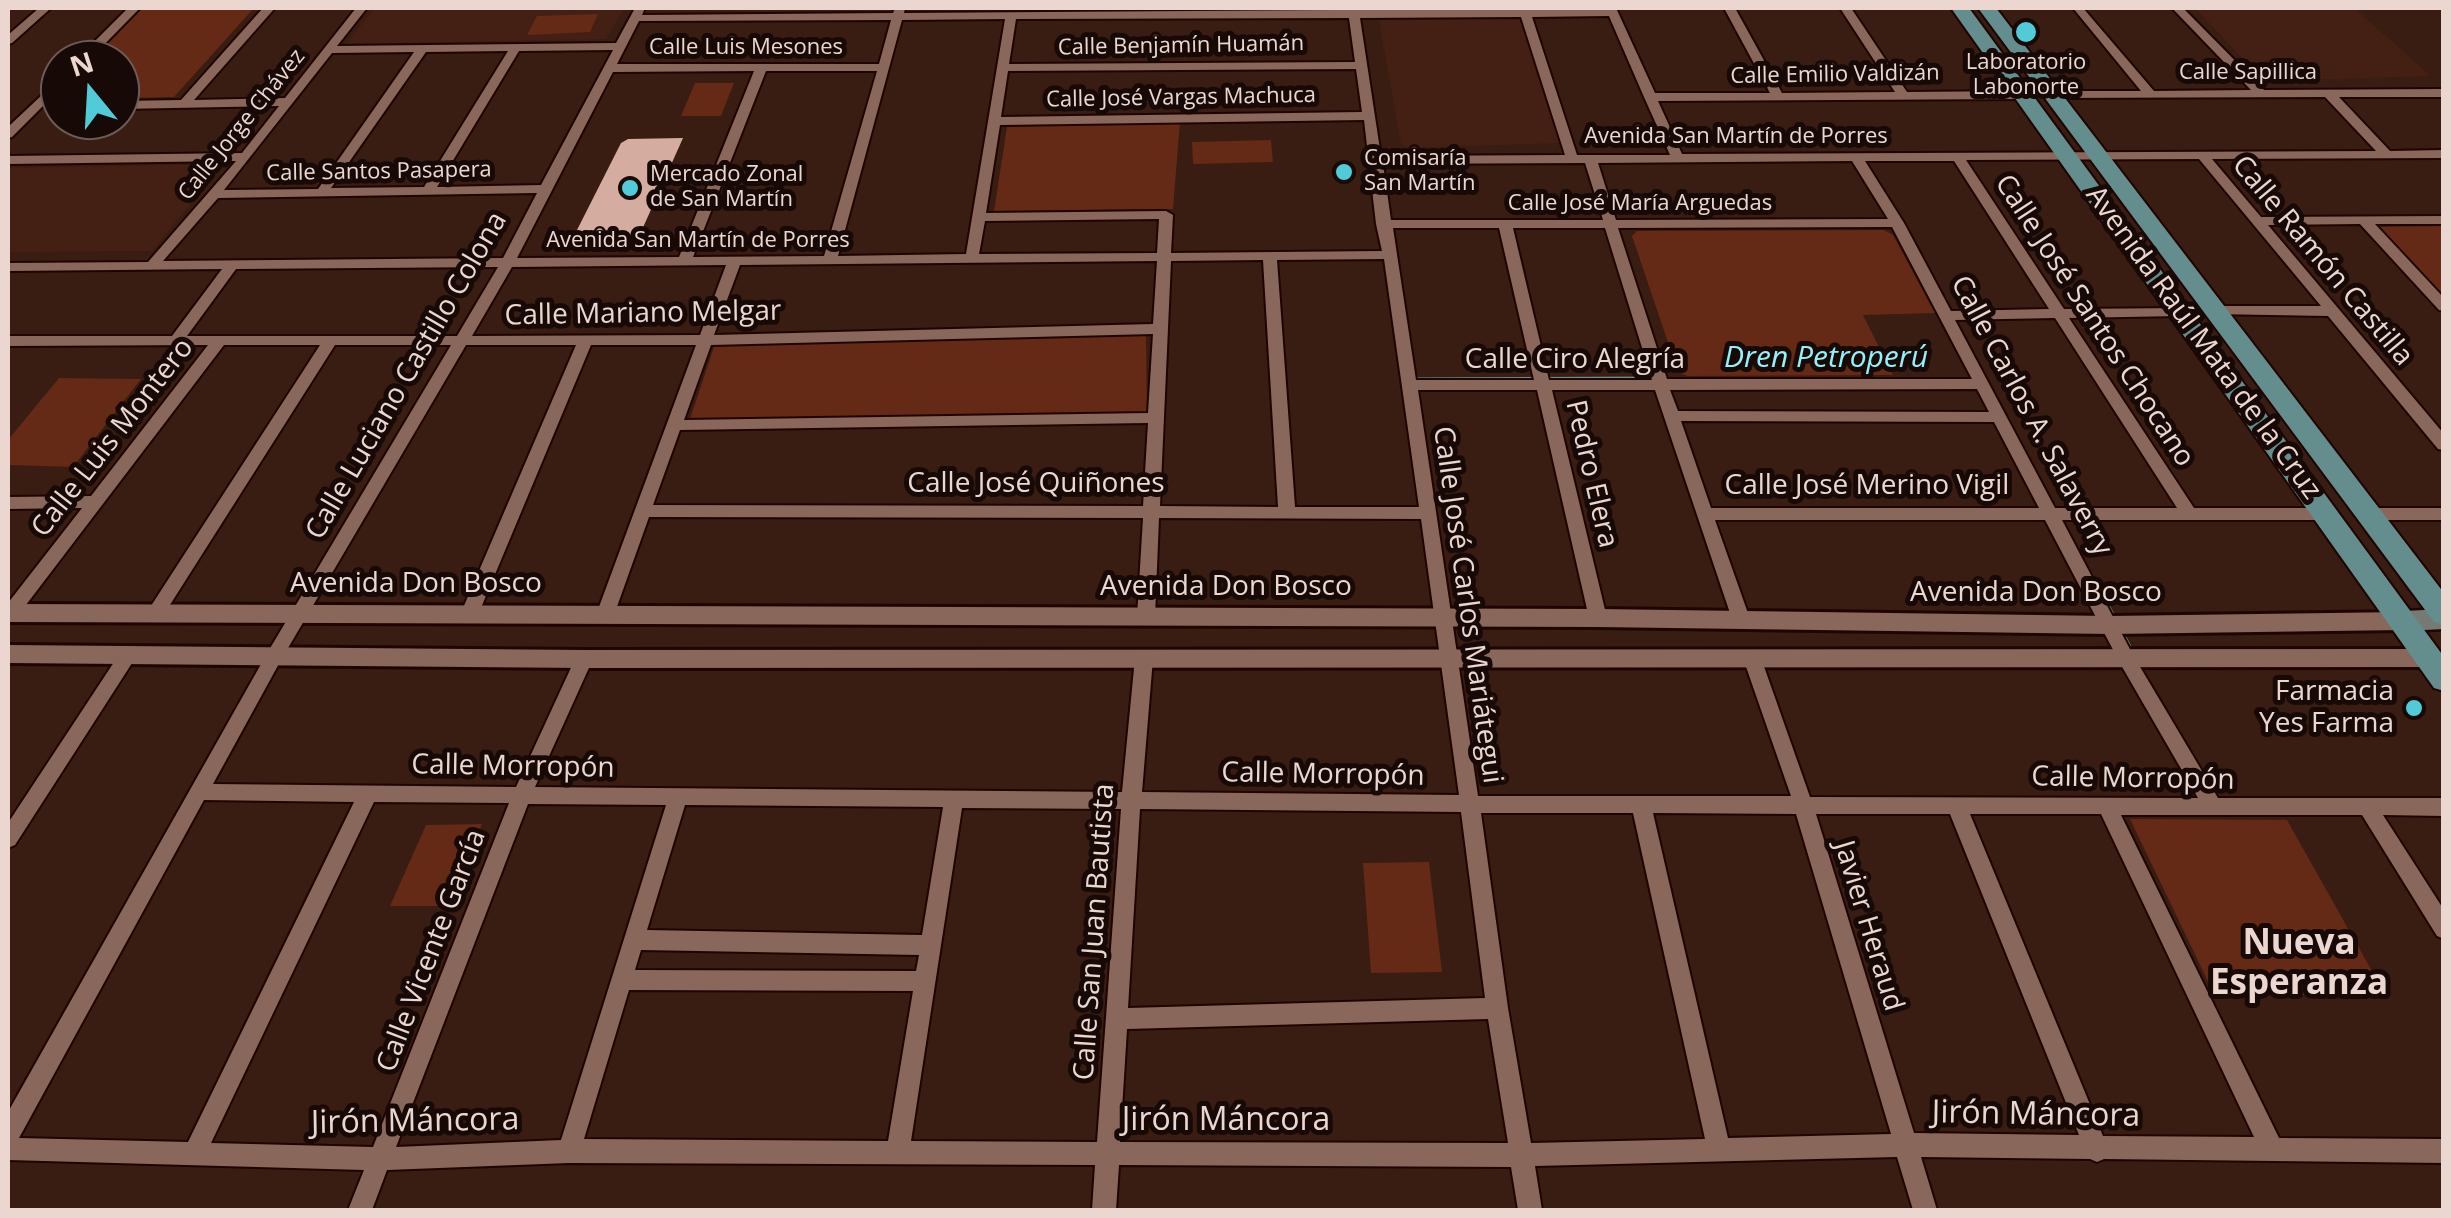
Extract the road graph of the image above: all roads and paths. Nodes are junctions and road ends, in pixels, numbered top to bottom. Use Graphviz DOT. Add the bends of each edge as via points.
graph roads {
  1 [pos="44,8"];
  2 [pos="134,8"];
  3 [pos="269,8"];
  4 [pos="361,8"];
  5 [pos="1730,8"];
  6 [pos="1846,8"];
  7 [pos="1960,8"];
  8 [pos="1987,8"];
  9 [pos="2078,8"];
  10 [pos="2177,8"];
  11 [pos="1525,10"];
  12 [pos="1612,10"];
  13 [pos="1125,11"];
  14 [pos="1354,11"];
  15 [pos="1440,11"];
  16 [pos="899,12"];
  17 [pos="637,13"];
  18 [pos="1011,15"];
  19 [pos="102,40"];
  20 [pos="8,41"];
  21 [pos="620,46"];
  22 [pos="516,47"];
  23 [pos="422,49"];
  24 [pos="328,50"];
  25 [pos="1361,64"];
  26 [pos="884,67"];
  27 [pos="608,68"];
  28 [pos="761,68"];
  29 [pos="1002,68"];
  30 [pos="2259,92"];
  31 [pos="2327,92"];
  32 [pos="1902,93"];
  33 [pos="2444,93"];
  34 [pos="2150,94"];
  35 [pos="1777,95"];
  36 [pos="2021,95"];
  37 [pos="2053,95"];
  38 [pos="1650,97"];
  39 [pos="288,102"];
  40 [pos="40,103"];
  41 [pos="184,104"];
  42 [pos="140,105"];
  43 [pos="36,107"];
  44 [pos="40,107"];
  45 [pos="1368,116"];
  46 [pos="994,120"];
  47 [pos="8,134"];
  48 [pos="2386,154"];
  49 [pos="2444,154"];
  50 [pos="2202,155"];
  51 [pos="1957,156"];
  52 [pos="2067,156"];
  53 [pos="2098,156"];
  54 [pos="246,157"];
  55 [pos="1856,157"];
  56 [pos="1572,158"];
  57 [pos="1590,158"];
  58 [pos="1676,158"];
  59 [pos="8,160"];
  60 [pos="1374,160"];
  61 [pos="546,190"];
  62 [pos="428,191"];
  63 [pos="321,193"];
  64 [pos="213,194"];
  65 [pos="978,216"];
  66 [pos="2444,220"];
  67 [pos="2256,221"];
  68 [pos="2364,222"];
  69 [pos="1383,224"];
  70 [pos="1505,224"];
  71 [pos="1611,224"];
  72 [pos="1897,224"];
  73 [pos="1388,255"];
  74 [pos="1270,256"];
  75 [pos="1163,257"];
  76 [pos="972,258"];
  77 [pos="734,260"];
  78 [pos="830,260"];
  79 [pos="684,261"];
  80 [pos="508,262"];
  81 [pos="232,265"];
  82 [pos="152,266"];
  83 [pos="8,267"];
  84 [pos="2444,307"];
  85 [pos="2181,311"];
  86 [pos="2217,311"];
  87 [pos="2330,311"];
  88 [pos="1946,316"];
  89 [pos="2061,316"];
  90 [pos="1160,329"];
  91 [pos="585,340"];
  92 [pos="706,340"];
  93 [pos="8,341"];
  94 [pos="460,341"];
  95 [pos="175,342"];
  96 [pos="218,342"];
  97 [pos="330,342"];
  98 [pos="1661,384"];
  99 [pos="1980,384"];
  100 [pos="1409,385"];
  101 [pos="1546,385"];
  102 [pos="1672,416"];
  103 [pos="1999,417"];
  104 [pos="1156,418"];
  105 [pos="2423,420"];
  106 [pos="2444,420"];
  107 [pos="676,425"];
  108 [pos="2444,444"];
  109 [pos="95,502"];
  110 [pos="8,503"];
  111 [pos="645,511"];
  112 [pos="1151,512"];
  113 [pos="1287,512"];
  114 [pos="1427,512"];
  115 [pos="2188,512"];
  116 [pos="1707,514"];
  117 [pos="2053,514"];
  118 [pos="2328,514"];
  119 [pos="2371,514"];
  120 [pos="2444,514"];
  121 [pos="9,613"];
  122 [pos="155,614"];
  123 [pos="301,614"];
  124 [pos="469,614"];
  125 [pos="604,615"];
  126 [pos="1146,617"];
  127 [pos="2444,617"];
  128 [pos="1443,618"];
  129 [pos="1598,618"];
  130 [pos="1741,619"];
  131 [pos="2404,621"];
  132 [pos="2110,625"];
  133 [pos="8,654"];
  134 [pos="128,654"];
  135 [pos="274,655"];
  136 [pos="1144,658"];
  137 [pos="1450,658"];
  138 [pos="1752,658"];
  139 [pos="584,659"];
  140 [pos="2128,660"];
  141 [pos="2438,666"];
  142 [pos="201,792"];
  143 [pos="368,794"];
  144 [pos="522,795"];
  145 [pos="678,796"];
  146 [pos="954,800"];
  147 [pos="1131,801"];
  148 [pos="1468,804"];
  149 [pos="1803,804"];
  150 [pos="1641,805"];
  151 [pos="2106,805"];
  152 [pos="1956,806"];
  153 [pos="2444,807"];
  154 [pos="2214,808"];
  155 [pos="2368,808"];
  156 [pos="8,839"];
  157 [pos="2444,929"];
  158 [pos="634,940"];
  159 [pos="931,944"];
  160 [pos="622,980"];
  161 [pos="925,981"];
  162 [pos="1496,1008"];
  163 [pos="1116,1020"];
  164 [pos="8,1134"];
  165 [pos="1905,1146"];
  166 [pos="8,1149"];
  167 [pos="1719,1150"];
  168 [pos="2096,1150"];
  169 [pos="569,1151"];
  170 [pos="898,1151"];
  171 [pos="2273,1151"];
  172 [pos="2444,1151"];
  173 [pos="1110,1152"];
  174 [pos="194,1154"];
  175 [pos="1522,1156"];
  176 [pos="380,1159"];
  177 [pos="360,1210"];
  178 [pos="1104,1210"];
  179 [pos="1530,1210"];
  180 [pos="1925,1210"];
  1 -- 20 [label="street"];
  2 -- 19 [label="street"];
  3 -- 41 [label="street"];
  4 -- 24 [label="street, Calle Jorge Chávez"];
  5 -- 35 [label="street"];
  6 -- 32 [label="street"];
  7 -- 36 [label="main road, Avenida Raúl Mata de la Cruz"];
  8 -- 37 [label="main road, Avenida Raúl Mata de la Cruz"];
  9 -- 34 [label="street"];
  10 -- 30 [label="street"];
  11 -- 12 [label="street"];
  11 -- 15 [label="street"];
  11 -- 56 [label="street"];
  12 -- 38 [label="street"];
  13 -- 14 [label="street"];
  13 -- 18 [label="street"];
  14 -- 15 [label="street"];
  14 -- 25 [label="street, Calle José Carlos Mariátegui"];
  16 -- 17 [label="street"];
  16 -- 18 [label="street"];
  16 -- 26 [label="street"];
  17 -- 21 [label="street, Calle Luciano Castillo Colona"];
  18 -- 29 [label="street"];
  21 -- 22 [label="street"];
  21 -- 27 [label="street, Calle Luciano Castillo Colona"];
  22 -- 23 [label="street"];
  22 -- 62 [label="street"];
  23 -- 24 [label="street"];
  23 -- 63 [label="street"];
  24 -- 39 [label="street, Calle Jorge Chávez"];
  25 -- 29 [label="street, Calle Benjamín Huamán"];
  25 -- 45 [label="street, Calle José Carlos Mariátegui"];
  26 -- 28 [label="street, Calle Luis Mesones"];
  26 -- 78 [label="street"];
  27 -- 28 [label="street, Calle Luis Mesones"];
  27 -- 61 [label="street, Calle Luciano Castillo Colona"];
  28 -- 79 [label="street"];
  29 -- 46 [label="street"];
  30 -- 31 [label="street, Calle Sapillica"];
  30 -- 34 [label="street, Calle Sapillica"];
  31 -- 33 [label="street, Calle Sapillica"];
  31 -- 48 [label="street"];
  32 -- 35 [label="street, Calle Emilio Valdizán"];
  32 -- 36 [label="street, Calle Emilio Valdizán"];
  34 -- 37 [label="street, Calle Sapillica"];
  35 -- 38 [label="street, Calle Emilio Valdizán"];
  36 -- 52 [label="main road, Avenida Raúl Mata de la Cruz"];
  37 -- 53 [label="main road, Avenida Raúl Mata de la Cruz"];
  38 -- 58 [label="street"];
  39 -- 41 [label="street"];
  39 -- 54 [label="street, Calle Jorge Chávez"];
  40 -- 43 [label="street"];
  41 -- 42 [label="street"];
  43 -- 44 [label="street"];
  43 -- 47 [label="street"];
  45 -- 46 [label="street, Calle José Vargas Machuca"];
  45 -- 60 [label="street, Calle José Carlos Mariátegui"];
  46 -- 65 [label="street"];
  48 -- 49 [label="street, Avenida San Martín de Porres"];
  48 -- 50 [label="street, Avenida San Martín de Porres"];
  50 -- 53 [label="street, Avenida San Martín de Porres"];
  50 -- 67 [label="street, Calle Ramón Castilla"];
  51 -- 52 [label="street, Avenida San Martín de Porres"];
  51 -- 55 [label="street, Avenida San Martín de Porres"];
  51 -- 89 [label="street, Calle José Santos Chocano"];
  52 -- 53 [label="street, Avenida San Martín de Porres"];
  52 -- 85 [label="main road, Avenida Raúl Mata de la Cruz"];
  53 -- 86 [label="main road, Avenida Raúl Mata de la Cruz"];
  54 -- 59 [label="street"];
  54 -- 64 [label="street, Calle Jorge Chávez"];
  55 -- 58 [label="street, Avenida San Martín de Porres"];
  55 -- 72 [label="street, Calle Carlos A. Salaverry"];
  56 -- 57 [label="street, Avenida San Martín de Porres"];
  56 -- 60 [label="street, Avenida San Martín de Porres"];
  57 -- 58 [label="street, Avenida San Martín de Porres"];
  57 -- 71 [label="street"];
  60 -- 69 [label="street, Calle José Carlos Mariátegui"];
  61 -- 62 [label="street, Calle Santos Pasapera"];
  61 -- 80 [label="street, Calle Luciano Castillo Colona"];
  62 -- 63 [label="street, Calle Santos Pasapera"];
  63 -- 64 [label="street, Calle Santos Pasapera"];
  64 -- 82 [label="street, Calle Jorge Chávez"];
  65 -- 75 [label="street" via="1166,215"];
  65 -- 76 [label="street"];
  66 -- 68 [label="street"];
  67 -- 68 [label="street"];
  67 -- 87 [label="street, Calle Ramón Castilla"];
  68 -- 84 [label="street"];
  69 -- 70 [label="street, Calle José María Arguedas"];
  69 -- 73 [label="street, Calle José Carlos Mariátegui"];
  70 -- 71 [label="street, Calle José María Arguedas"];
  70 -- 101 [label="street, Pedro Elera"];
  71 -- 72 [label="street, Calle José María Arguedas"];
  71 -- 98 [label="street"];
  72 -- 88 [label="street, Calle Carlos A. Salaverry"];
  73 -- 74 [label="street, Avenida San Martín de Porres"];
  73 -- 100 [label="street, Calle José Carlos Mariátegui"];
  74 -- 75 [label="street, Avenida San Martín de Porres"];
  74 -- 113 [label="street"];
  75 -- 76 [label="street, Avenida San Martín de Porres"];
  75 -- 90 [label="street"];
  76 -- 78 [label="street, Avenida San Martín de Porres"];
  77 -- 78 [label="street, Avenida San Martín de Porres"];
  77 -- 79 [label="street, Avenida San Martín de Porres"];
  77 -- 92 [label="street"];
  79 -- 80 [label="street, Avenida San Martín de Porres"];
  80 -- 81 [label="street, Avenida San Martín de Porres"];
  80 -- 94 [label="street, Calle Luciano Castillo Colona"];
  81 -- 82 [label="street, Avenida San Martín de Porres"];
  81 -- 95 [label="street"];
  82 -- 83 [label="street, Avenida San Martín de Porres"];
  85 -- 89 [label="street"];
  85 -- 118 [label="main road, Avenida Raúl Mata de la Cruz"];
  86 -- 87 [label="street"];
  86 -- 119 [label="main road, Avenida Raúl Mata de la Cruz"];
  87 -- 105 [label="street, Calle Ramón Castilla"];
  88 -- 89 [label="street"];
  88 -- 99 [label="street, Calle Carlos A. Salaverry"];
  89 -- 115 [label="street, Calle José Santos Chocano"];
  90 -- 92 [label="street, Calle Mariano Melgar"];
  90 -- 104 [label="street"];
  91 -- 92 [label="street, Calle Mariano Melgar"];
  91 -- 94 [label="street, Calle Mariano Melgar"];
  91 -- 124 [label="street"];
  92 -- 107 [label="street"];
  93 -- 95 [label="street, Calle Mariano Melgar"];
  94 -- 97 [label="street, Calle Mariano Melgar"];
  94 -- 123 [label="street, Calle Luciano Castillo Colona"];
  95 -- 96 [label="street, Calle Mariano Melgar"];
  96 -- 97 [label="street, Calle Mariano Melgar"];
  96 -- 109 [label="street, Calle Luis Montero"];
  97 -- 122 [label="street"];
  98 -- 99 [label="street, Calle Ciro Alegría"];
  98 -- 101 [label="street, Calle Ciro Alegría"];
  98 -- 102 [label="street"];
  99 -- 103 [label="street, Calle Carlos A. Salaverry"];
  100 -- 101 [label="street, Calle Ciro Alegría"];
  100 -- 114 [label="street, Calle José Carlos Mariátegui"];
  101 -- 129 [label="street, Pedro Elera"];
  102 -- 103 [label="street"];
  102 -- 116 [label="street"];
  103 -- 117 [label="street, Calle Carlos A. Salaverry"];
  104 -- 107 [label="street"];
  104 -- 112 [label="street"];
  105 -- 106 [label="street"];
  105 -- 108 [label="street, Calle Ramón Castilla"];
  107 -- 111 [label="street"];
  109 -- 110 [label="street"];
  109 -- 121 [label="street, Calle Luis Montero"];
  111 -- 112 [label="street, Calle José Quiñones"];
  111 -- 125 [label="street"];
  112 -- 113 [label="street, Calle José Quiñones"];
  112 -- 126 [label="street"];
  113 -- 114 [label="street, Calle José Quiñones"];
  114 -- 128 [label="street, Calle José Carlos Mariátegui"];
  115 -- 117 [label="street, Calle José Merino Vigil"];
  115 -- 118 [label="street, Calle José Merino Vigil"];
  116 -- 117 [label="street, Calle José Merino Vigil"];
  116 -- 130 [label="street"];
  117 -- 132 [label="street, Calle Carlos A. Salaverry"];
  118 -- 131 [label="main road, Avenida Raúl Mata de la Cruz"];
  119 -- 120 [label="street"];
  119 -- 127 [label="main road, Avenida Raúl Mata de la Cruz"];
  121 -- 122 [label="street, Avenida Don Bosco"];
  122 -- 123 [label="street, Avenida Don Bosco"];
  123 -- 124 [label="street, Avenida Don Bosco"];
  123 -- 135 [label="street, Calle Luciano Castillo Colona"];
  124 -- 125 [label="street, Avenida Don Bosco"];
  125 -- 126 [label="street, Avenida Don Bosco"];
  126 -- 128 [label="street, Avenida Don Bosco"];
  127 -- 131 [label="main road, Avenida Don Bosco"];
  128 -- 129 [label="street, Avenida Don Bosco"];
  128 -- 137 [label="street, Calle José Carlos Mariátegui"];
  129 -- 130 [label="street, Avenida Don Bosco"];
  130 -- 132 [label="street, Avenida Don Bosco"];
  131 -- 132 [label="street, Avenida Don Bosco"];
  131 -- 141 [label="main road, Avenida Raúl Mata de la Cruz"];
  132 -- 140 [label="street, Calle Carlos A. Salaverry"];
  133 -- 134 [label="street"];
  134 -- 135 [label="street"];
  134 -- 156 [label="street"];
  135 -- 139 [label="street"];
  135 -- 142 [label="street, Calle Luciano Castillo Colona"];
  136 -- 137 [label="street"];
  136 -- 139 [label="street"];
  136 -- 147 [label="street, Calle San Juan Bautista"];
  137 -- 138 [label="street"];
  137 -- 148 [label="street, Calle José Carlos Mariátegui"];
  138 -- 140 [label="street"];
  138 -- 149 [label="street, Javier Heraud"];
  139 -- 144 [label="street, Calle Vicente García"];
  140 -- 141 [label="street"];
  140 -- 154 [label="street, Calle Carlos A. Salaverry"];
  142 -- 143 [label="street, Calle Morropón"];
  142 -- 164 [label="street, Calle Luciano Castillo Colona"];
  143 -- 144 [label="street, Calle Morropón"];
  143 -- 174 [label="street"];
  144 -- 145 [label="street, Calle Morropón"];
  144 -- 176 [label="street, Calle Vicente García"];
  145 -- 146 [label="street, Calle Morropón"];
  145 -- 158 [label="street"];
  146 -- 147 [label="street, Calle Morropón"];
  146 -- 159 [label="street"];
  147 -- 148 [label="street, Calle Morropón"];
  147 -- 163 [label="street, Calle San Juan Bautista"];
  148 -- 150 [label="street, Calle Morropón"];
  148 -- 162 [label="street, Calle José Carlos Mariátegui"];
  149 -- 150 [label="street, Calle Morropón"];
  149 -- 152 [label="street, Calle Morropón"];
  149 -- 165 [label="street, Javier Heraud"];
  150 -- 167 [label="street"];
  151 -- 152 [label="street, Calle Morropón"];
  151 -- 154 [label="street, Calle Morropón"];
  151 -- 171 [label="street"];
  152 -- 168 [label="street"];
  153 -- 155 [label="street, Calle Morropón"];
  154 -- 155 [label="street, Calle Morropón"];
  155 -- 157 [label="street"];
  158 -- 159 [label="street"];
  158 -- 160 [label="street"];
  159 -- 161 [label="street"];
  160 -- 161 [label="street"];
  160 -- 169 [label="street"];
  161 -- 170 [label="street"];
  162 -- 163 [label="street"];
  162 -- 175 [label="street, Calle José Carlos Mariátegui"];
  163 -- 173 [label="street, Calle San Juan Bautista"];
  165 -- 167 [label="street, Jirón Máncora"];
  165 -- 168 [label="street, Jirón Máncora"];
  165 -- 180 [label="street, Javier Heraud"];
  166 -- 174 [label="street, Jirón Máncora"];
  167 -- 175 [label="street, Jirón Máncora"];
  168 -- 171 [label="street, Jirón Máncora"];
  169 -- 170 [label="street, Jirón Máncora"];
  169 -- 176 [label="street, Jirón Máncora"];
  170 -- 173 [label="street, Jirón Máncora"];
  171 -- 172 [label="street, Jirón Máncora"];
  173 -- 175 [label="street, Jirón Máncora"];
  173 -- 178 [label="street, Calle San Juan Bautista"];
  174 -- 176 [label="street, Jirón Máncora"];
  175 -- 179 [label="street, Calle José Carlos Mariátegui"];
  176 -- 177 [label="street, Calle Vicente García"];
}
